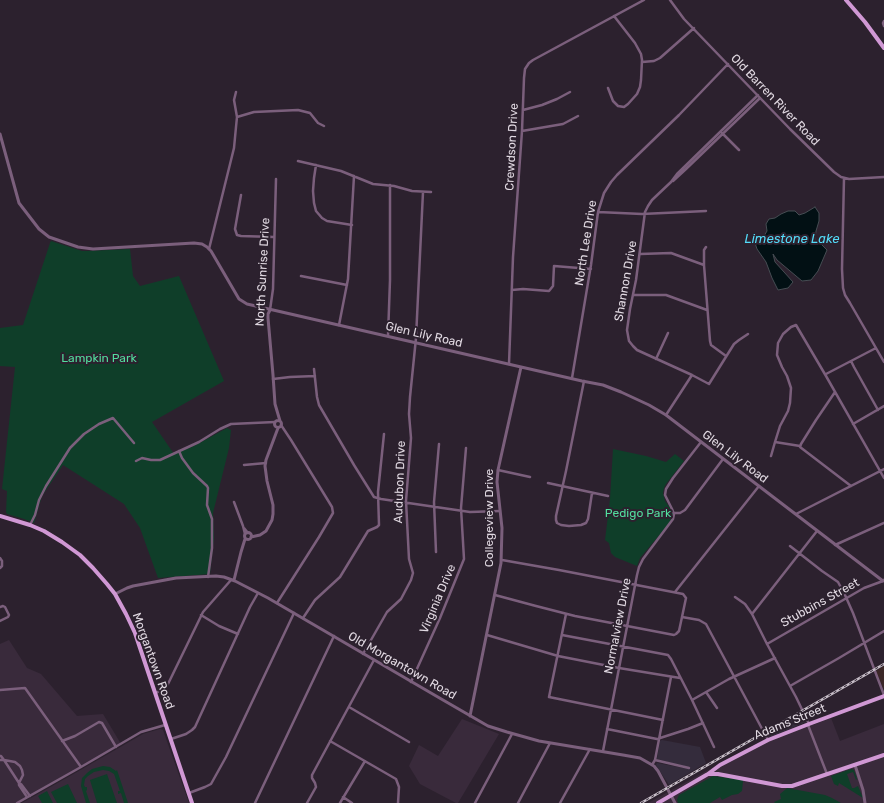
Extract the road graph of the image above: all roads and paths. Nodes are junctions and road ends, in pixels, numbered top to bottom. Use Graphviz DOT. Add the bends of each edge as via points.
graph roads {
  1 [pos="644,0"];
  2 [pos="670,0"];
  3 [pos="846,0"];
  4 [pos="614,16"];
  5 [pos="884,21"];
  6 [pos="884,26"];
  7 [pos="694,28"];
  8 [pos="884,48"];
  9 [pos="642,62"];
  10 [pos="728,64"];
  11 [pos="608,88"];
  12 [pos="236,92"];
  13 [pos="570,92"];
  14 [pos="759,96"];
  15 [pos="523,110"];
  16 [pos="578,116"];
  17 [pos="237,117"];
  18 [pos="324,126"];
  19 [pos="522,131"];
  20 [pos="721,133"];
  21 [pos="0,134"];
  22 [pos="738,150"];
  23 [pos="298,161"];
  24 [pos="316,165"];
  25 [pos="354,176"];
  26 [pos="884,177"];
  27 [pos="276,178"];
  28 [pos="844,178"];
  29 [pos="390,185"];
  30 [pos="423,192"];
  31 [pos="431,192"];
  32 [pos="242,195"];
  33 [pos="706,211"];
  34 [pos="598,212"];
  35 [pos="645,214"];
  36 [pos="352,225"];
  37 [pos="274,237"];
  38 [pos="706,247"];
  39 [pos="209,249"];
  40 [pos="640,254"];
  41 [pos="704,265"];
  42 [pos="591,269"];
  43 [pos="301,276"];
  44 [pos="347,285"];
  45 [pos="512,290"];
  46 [pos="633,296"];
  47 [pos="270,310"];
  48 [pos="707,310"];
  49 [pos="339,325"];
  50 [pos="668,332"];
  51 [pos="748,334"];
  52 [pos="388,336"];
  53 [pos="416,343"];
  54 [pos="876,348"];
  55 [pos="726,356"];
  56 [pos="656,359"];
  57 [pos="851,361"];
  58 [pos="884,362"];
  59 [pos="508,364"];
  60 [pos="521,367"];
  61 [pos="314,369"];
  62 [pos="826,374"];
  63 [pos="692,375"];
  64 [pos="315,376"];
  65 [pos="572,378"];
  66 [pos="273,379"];
  67 [pos="584,381"];
  68 [pos="835,392"];
  69 [pos="884,406"];
  70 [pos="878,410"];
  71 [pos="666,415"];
  72 [pos="276,424"];
  73 [pos="853,424"];
  74 [pos="384,434"];
  75 [pos="701,442"];
  76 [pos="775,442"];
  77 [pos="134,443"];
  78 [pos="439,444"];
  79 [pos="800,446"];
  80 [pos="466,448"];
  81 [pos="180,451"];
  82 [pos="771,456"];
  83 [pos="723,459"];
  84 [pos="136,461"];
  85 [pos="266,463"];
  86 [pos="244,465"];
  87 [pos="884,469"];
  88 [pos="498,470"];
  89 [pos="880,471"];
  90 [pos="530,476"];
  91 [pos="884,478"];
  92 [pos="548,483"];
  93 [pos="563,486"];
  94 [pos="759,486"];
  95 [pos="851,486"];
  96 [pos="592,492"];
  97 [pos="608,496"];
  98 [pos="378,498"];
  99 [pos="234,502"];
  100 [pos="406,503"];
  101 [pos="434,507"];
  102 [pos="462,510"];
  103 [pos="500,511"];
  104 [pos="674,514"];
  105 [pos="796,514"];
  106 [pos="0,516"];
  107 [pos="884,523"];
  108 [pos="30,525"];
  109 [pos="817,531"];
  110 [pos="248,534"];
  111 [pos="246,539"];
  112 [pos="835,545"];
  113 [pos="790,546"];
  114 [pos="436,552"];
  115 [pos="799,553"];
  116 [pos="0,558"];
  117 [pos="502,560"];
  118 [pos="0,568"];
  119 [pos="208,577"];
  120 [pos="233,580"];
  121 [pos="883,581"];
  122 [pos="635,584"];
  123 [pos="675,592"];
  124 [pos="258,593"];
  125 [pos="115,594"];
  126 [pos="495,595"];
  127 [pos="735,597"];
  128 [pos="846,598"];
  129 [pos="277,603"];
  130 [pos="0,607"];
  131 [pos="294,613"];
  132 [pos="566,614"];
  133 [pos="752,614"];
  134 [pos="201,615"];
  135 [pos="682,616"];
  136 [pos="303,618"];
  137 [pos="0,621"];
  138 [pos="628,625"];
  139 [pos="884,631"];
  140 [pos="238,634"];
  141 [pos="487,635"];
  142 [pos="562,635"];
  143 [pos="334,636"];
  144 [pos="864,643"];
  145 [pos="767,644"];
  146 [pos="623,646"];
  147 [pos="363,654"];
  148 [pos="558,656"];
  149 [pos="775,658"];
  150 [pos="374,660"];
  151 [pos="619,668"];
  152 [pos="671,677"];
  153 [pos="734,677"];
  154 [pos="680,678"];
  155 [pos="411,682"];
  156 [pos="790,686"];
  157 [pos="0,690"];
  158 [pos="706,692"];
  159 [pos="155,694"];
  160 [pos="884,696"];
  161 [pos="692,700"];
  162 [pos="349,706"];
  163 [pos="717,708"];
  164 [pos="610,709"];
  165 [pos="470,716"];
  166 [pos="663,720"];
  167 [pos="703,723"];
  168 [pos="165,724"];
  169 [pos="808,724"];
  170 [pos="607,729"];
  171 [pos="512,734"];
  172 [pos="170,739"];
  173 [pos="660,739"];
  174 [pos="768,740"];
  175 [pos="62,741"];
  176 [pos="330,741"];
  177 [pos="408,742"];
  178 [pos="550,743"];
  179 [pos="116,747"];
  180 [pos="714,747"];
  181 [pos="590,749"];
  182 [pos="603,751"];
  183 [pos="884,755"];
  184 [pos="0,756"];
  185 [pos="2,760"];
  186 [pos="655,760"];
  187 [pos="9,761"];
  188 [pos="365,761"];
  189 [pos="7,765"];
  190 [pos="652,765"];
  191 [pos="855,765"];
  192 [pos="80,768"];
  193 [pos="689,768"];
  194 [pos="708,774"];
  195 [pos="828,774"];
  196 [pos="19,782"];
  197 [pos="188,793"];
  198 [pos="672,795"];
  199 [pos="28,796"];
  200 [pos="344,797"];
  201 [pos="17,803"];
  202 [pos="192,803"];
  203 [pos="255,803"];
  204 [pos="307,803"];
  205 [pos="340,803"];
  206 [pos="352,803"];
  207 [pos="398,803"];
  208 [pos="476,803"];
  209 [pos="518,803"];
  210 [pos="560,803"];
  211 [pos="658,803"];
  212 [pos="675,803"];
  213 [pos="865,803"];
  1 -- 4 [label="street, Crewdson Drive"];
  2 -- 7 [label="street, Old Barren River Road" via="681,16"];
  3 -- 8 [label="main road"];
  4 -- 9 [label="street" via="638,48"];
  4 -- 15 [label="street, Crewdson Drive" via="529,63 524,74"];
  5 -- 6 [label="street"];
  7 -- 9 [label="street" via="660,58"];
  7 -- 10 [label="street, Old Barren River Road"];
  9 -- 11 [label="street" via="640,87 627,105 620,107 613,102"];
  10 -- 14 [label="street, Old Barren River Road"];
  10 -- 34 [label="street, North Lee Drive" via="614,178 604,193"];
  12 -- 17 [label="street" via="234,100"];
  13 -- 15 [label="street" via="542,105"];
  14 -- 20 [label="street, Shannon Drive"];
  14 -- 28 [label="street, Old Barren River Road" via="829,168"];
  15 -- 19 [label="street, Crewdson Drive"];
  16 -- 19 [label="street" via="563,124"];
  17 -- 18 [label="street" via="254,112 298,110 310,113"];
  17 -- 39 [label="street" via="233,151"];
  19 -- 45 [label="street, Crewdson Drive"];
  20 -- 22 [label="street"];
  20 -- 35 [label="street, Shannon Drive" via="650,203"];
  21 -- 39 [label="street" via="19,203 39,229 49,237 78,247 93,249 194,243"];
  23 -- 24 [label="street"];
  24 -- 25 [label="street"];
  24 -- 36 [label="street" via="313,188 316,211 327,220"];
  25 -- 29 [label="street" via="373,184"];
  25 -- 36 [label="street"];
  26 -- 28 [label="street"];
  27 -- 37 [label="street, North Sunrise Drive"];
  28 -- 54 [label="street" via="843,288"];
  29 -- 30 [label="street"];
  29 -- 52 [label="street"];
  30 -- 31 [label="street"];
  30 -- 53 [label="street, Audubon Drive"];
  32 -- 37 [label="street" via="235,229 237,235"];
  33 -- 35 [label="street"];
  34 -- 35 [label="street"];
  34 -- 42 [label="street, North Lee Drive"];
  35 -- 40 [label="street, Shannon Drive"];
  36 -- 44 [label="street"];
  37 -- 47 [label="street, North Sunrise Drive"];
  38 -- 41 [label="street"];
  39 -- 47 [label="street, Glen Lily Road" via="239,299 247,304"];
  40 -- 41 [label="street" via="671,253"];
  40 -- 46 [label="street, Shannon Drive"];
  41 -- 48 [label="street"];
  42 -- 45 [label="street" via="554,266 553,286 549,291"];
  42 -- 65 [label="street, North Lee Drive"];
  43 -- 44 [label="street"];
  44 -- 49 [label="street"];
  45 -- 59 [label="street, Crewdson Drive"];
  46 -- 48 [label="street" via="666,295"];
  46 -- 56 [label="street, Shannon Drive" via="627,326 628,339 637,350"];
  47 -- 49 [label="street, Glen Lily Road"];
  47 -- 66 [label="street, North Sunrise Drive" via="268,318"];
  48 -- 55 [label="street" via="711,344"];
  49 -- 52 [label="street, Glen Lily Road"];
  50 -- 56 [label="street"];
  51 -- 55 [label="street" via="736,342"];
  52 -- 53 [label="street, Glen Lily Road"];
  53 -- 59 [label="street, Glen Lily Road"];
  53 -- 100 [label="street, Audubon Drive" via="410,397 411,436"];
  54 -- 57 [label="street"];
  54 -- 58 [label="street"];
  55 -- 63 [label="street, Shannon Drive" via="709,384"];
  56 -- 63 [label="street, Shannon Drive"];
  57 -- 62 [label="street"];
  57 -- 70 [label="street"];
  59 -- 60 [label="street, Glen Lily Road"];
  60 -- 65 [label="street, Glen Lily Road"];
  60 -- 88 [label="street, Collegeview Drive"];
  61 -- 64 [label="street"];
  62 -- 68 [label="street"];
  62 -- 76 [label="street" via="796,325 783,334 778,343 777,355 791,388 790,403"];
  63 -- 71 [label="street"];
  64 -- 66 [label="street"];
  64 -- 98 [label="street" via="320,407 374,497"];
  65 -- 67 [label="street, Glen Lily Road"];
  66 -- 72 [label="street, North Sunrise Drive"];
  67 -- 71 [label="street, Glen Lily Road" via="621,392 649,404"];
  67 -- 93 [label="street"];
  68 -- 73 [label="street"];
  68 -- 79 [label="street"];
  69 -- 70 [label="street"];
  70 -- 73 [label="street"];
  71 -- 75 [label="street, Glen Lily Road"];
  72 -- 81 [label="street" via="234,423"];
  72 -- 85 [label="street, North Sunrise Drive" via="276,433"];
  72 -- 129 [label="street" via="284,430 333,512"];
  73 -- 89 [label="street"];
  74 -- 98 [label="street"];
  75 -- 83 [label="street, Glen Lily Road"];
  75 -- 104 [label="street" via="665,490 665,497"];
  76 -- 79 [label="street"];
  76 -- 82 [label="street"];
  77 -- 108 [label="street" via="113,418 84,434 70,448 46,486"];
  78 -- 101 [label="street"];
  79 -- 95 [label="street"];
  80 -- 102 [label="street, Virginia Drive"];
  81 -- 84 [label="street" via="160,460 142,458"];
  81 -- 119 [label="street" via="193,473 208,488 207,505 212,519 212,548"];
  83 -- 94 [label="street, Glen Lily Road"];
  83 -- 104 [label="street, Normalview Drive" via="685,510"];
  85 -- 86 [label="street"];
  85 -- 110 [label="street" via="265,474 274,514 266,531 257,536"];
  87 -- 89 [label="street"];
  88 -- 90 [label="street"];
  88 -- 103 [label="street, Collegeview Drive"];
  89 -- 91 [label="street"];
  89 -- 95 [label="street"];
  92 -- 93 [label="street"];
  93 -- 96 [label="street"];
  93 -- 96 [label="street" via="556,518 561,525 586,523"];
  94 -- 105 [label="street, Glen Lily Road"];
  94 -- 123 [label="street"];
  95 -- 105 [label="street"];
  96 -- 97 [label="street"];
  98 -- 100 [label="street"];
  98 -- 136 [label="street" via="380,524 368,531 340,577 315,600"];
  99 -- 110 [label="street"];
  100 -- 101 [label="street"];
  100 -- 147 [label="street, Audubon Drive" via="408,560 413,575 401,600 387,612"];
  101 -- 102 [label="street"];
  101 -- 114 [label="street"];
  102 -- 103 [label="street"];
  102 -- 155 [label="street, Virginia Drive" via="464,561"];
  103 -- 117 [label="street, Collegeview Drive"];
  104 -- 122 [label="street, Normalview Drive" via="672,521 641,562"];
  105 -- 109 [label="street, Glen Lily Road"];
  106 -- 108 [label="main road, Morgantown Road"];
  107 -- 112 [label="street"];
  108 -- 125 [label="main road, Morgantown Road" via="74,550"];
  109 -- 112 [label="street, Glen Lily Road"];
  109 -- 115 [label="street"];
  110 -- 111 [label="street"];
  110 -- 111 [label="street" via="250,540"];
  111 -- 120 [label="street"];
  112 -- 121 [label="street, Glen Lily Road"];
  113 -- 115 [label="street"];
  115 -- 128 [label="street" via="838,582"];
  115 -- 133 [label="street"];
  116 -- 118 [label="street"];
  117 -- 122 [label="street"];
  117 -- 126 [label="street, Collegeview Drive"];
  119 -- 120 [label="street, Old Morgantown Road" via="220,576"];
  119 -- 125 [label="street, Old Morgantown Road" via="153,582 130,587"];
  120 -- 124 [label="street, Old Morgantown Road"];
  120 -- 134 [label="street"];
  121 -- 128 [label="street, Stubbins Street"];
  122 -- 123 [label="street"];
  122 -- 138 [label="street, Normalview Drive"];
  123 -- 135 [label="street" via="685,597"];
  124 -- 129 [label="street, Old Morgantown Road"];
  124 -- 140 [label="street"];
  125 -- 159 [label="main road, Morgantown Road" via="135,633"];
  126 -- 132 [label="street"];
  126 -- 141 [label="street, Collegeview Drive"];
  127 -- 133 [label="street" via="745,604"];
  128 -- 144 [label="street"];
  128 -- 145 [label="street, Stubbins Street"];
  129 -- 131 [label="street, Old Morgantown Road"];
  130 -- 137 [label="street" via="5,607 9,615"];
  131 -- 136 [label="street, Old Morgantown Road"];
  131 -- 197 [label="street" via="211,784"];
  132 -- 138 [label="street"];
  132 -- 142 [label="street"];
  133 -- 145 [label="street"];
  134 -- 140 [label="street"];
  134 -- 159 [label="street" via="168,684"];
  135 -- 138 [label="street" via="680,629 675,634"];
  135 -- 153 [label="street" via="706,624"];
  136 -- 143 [label="street, Old Morgantown Road"];
  138 -- 146 [label="street, Normalview Drive"];
  139 -- 144 [label="street"];
  140 -- 172 [label="street" via="195,727 186,734"];
  141 -- 148 [label="street"];
  141 -- 165 [label="street, Collegeview Drive"];
  142 -- 146 [label="street"];
  142 -- 148 [label="street"];
  143 -- 147 [label="street, Old Morgantown Road"];
  143 -- 203 [label="street"];
  144 -- 156 [label="street"];
  144 -- 160 [label="street"];
  145 -- 149 [label="street"];
  146 -- 151 [label="street, Normalview Drive"];
  146 -- 154 [label="street" via="668,655"];
  147 -- 150 [label="street, Old Morgantown Road"];
  148 -- 151 [label="street"];
  148 -- 164 [label="street" via="549,697"];
  149 -- 153 [label="street"];
  149 -- 156 [label="street"];
  150 -- 155 [label="street, Old Morgantown Road"];
  150 -- 162 [label="street"];
  151 -- 152 [label="street"];
  151 -- 164 [label="street, Normalview Drive"];
  152 -- 154 [label="street"];
  152 -- 166 [label="street"];
  153 -- 158 [label="street"];
  153 -- 174 [label="street"];
  154 -- 161 [label="street"];
  155 -- 165 [label="street, Old Morgantown Road"];
  156 -- 169 [label="street"];
  157 -- 175 [label="street" via="25,688"];
  158 -- 161 [label="street"];
  158 -- 163 [label="street"];
  159 -- 168 [label="main road, Morgantown Road"];
  160 -- 169 [label="main road, Adams Street"];
  161 -- 167 [label="street"];
  162 -- 176 [label="street"];
  162 -- 177 [label="street"];
  164 -- 166 [label="street"];
  164 -- 170 [label="street, Normalview Drive"];
  165 -- 171 [label="street, Old Morgantown Road"];
  166 -- 173 [label="street"];
  167 -- 173 [label="street"];
  167 -- 180 [label="street"];
  168 -- 172 [label="main road, Morgantown Road"];
  168 -- 179 [label="street" via="145,730"];
  169 -- 174 [label="main road, Adams Street"];
  169 -- 195 [label="street"];
  170 -- 173 [label="street"];
  170 -- 182 [label="street, Normalview Drive"];
  171 -- 178 [label="street, Old Morgantown Road"];
  171 -- 208 [label="street"];
  172 -- 197 [label="main road, Morgantown Road"];
  173 -- 186 [label="street"];
  174 -- 194 [label="main road, Adams Street"];
  175 -- 179 [label="street" via="99,722"];
  175 -- 192 [label="street"];
  176 -- 188 [label="street"];
  176 -- 204 [label="street" via="312,775 316,787"];
  178 -- 181 [label="street, Old Morgantown Road"];
  178 -- 209 [label="street"];
  179 -- 192 [label="street"];
  181 -- 182 [label="street, Old Morgantown Road"];
  181 -- 210 [label="street"];
  182 -- 190 [label="street, Old Morgantown Road" via="640,758"];
  183 -- 191 [label="main road"];
  184 -- 185 [label="street"];
  185 -- 187 [label="street"];
  185 -- 189 [label="street"];
  186 -- 190 [label="street"];
  186 -- 193 [label="street"];
  187 -- 189 [label="street"];
  187 -- 196 [label="street" via="18,764 22,770 23,775"];
  188 -- 200 [label="street"];
  188 -- 207 [label="street" via="398,781"];
  189 -- 196 [label="street"];
  190 -- 198 [label="street, Old Morgantown Road"];
  191 -- 195 [label="main road"];
  191 -- 213 [label="street"];
  192 -- 199 [label="street"];
  194 -- 195 [label="main road" via="722,774 789,787"];
  194 -- 198 [label="main road, Adams Street"];
  196 -- 199 [label="street"];
  197 -- 202 [label="main road, Morgantown Road"];
  198 -- 211 [label="main road, Adams Street"];
  198 -- 212 [label="street, Old Morgantown Road"];
  199 -- 201 [label="street"];
  200 -- 205 [label="street"];
  200 -- 206 [label="street"];
}
